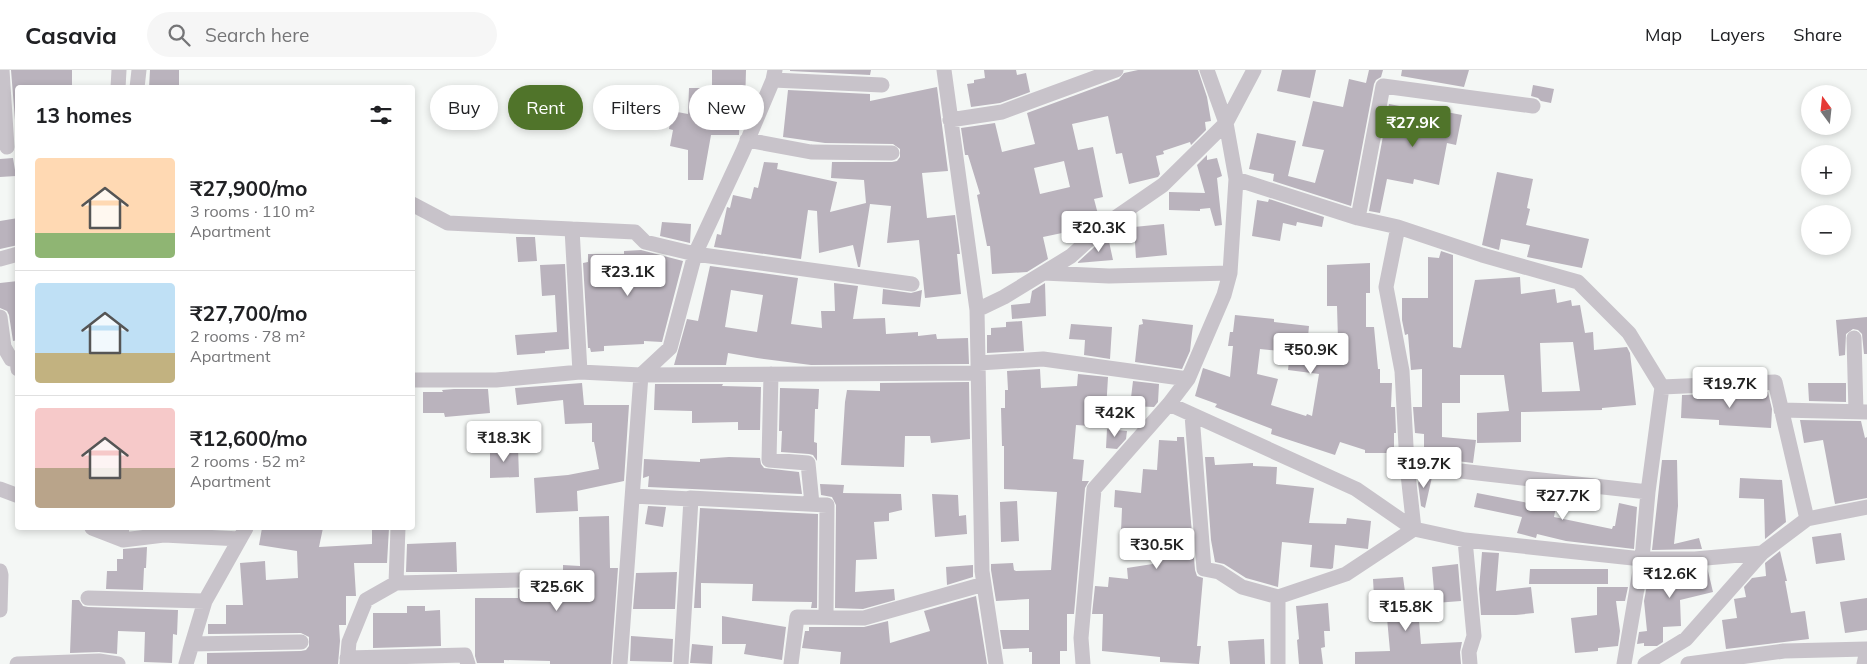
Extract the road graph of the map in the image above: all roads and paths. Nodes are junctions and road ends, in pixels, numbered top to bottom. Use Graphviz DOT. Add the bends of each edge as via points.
graph roads {
  1 [pos="2,70"];
  2 [pos="119,70"];
  3 [pos="139,70"];
  4 [pos="944,70"];
  5 [pos="1116,70"];
  6 [pos="1207,70"];
  7 [pos="1254,70"];
  8 [pos="774,75"];
  9 [pos="118,85"];
  10 [pos="137,85"];
  11 [pos="882,85"];
  12 [pos="1533,106"];
  13 [pos="950,120"];
  14 [pos="1226,123"];
  15 [pos="747,140"];
  16 [pos="8,147"];
  17 [pos="892,153"];
  18 [pos="1236,179"];
  19 [pos="415,206"];
  20 [pos="1358,218"];
  21 [pos="1398,226"];
  22 [pos="572,229"];
  23 [pos="695,254"];
  24 [pos="15,255"];
  25 [pos="0,258"];
  26 [pos="1043,273"];
  27 [pos="1230,273"];
  28 [pos="912,284"];
  29 [pos="977,310"];
  30 [pos="0,317"];
  31 [pos="1854,338"];
  32 [pos="15,361"];
  33 [pos="979,368"];
  34 [pos="580,372"];
  35 [pos="771,374"];
  36 [pos="641,375"];
  37 [pos="1188,379"];
  38 [pos="415,380"];
  39 [pos="1662,386"];
  40 [pos="1169,404"];
  41 [pos="1781,410"];
  42 [pos="1861,412"];
  43 [pos="1192,415"];
  44 [pos="1407,465"];
  45 [pos="0,489"];
  46 [pos="1648,492"];
  47 [pos="15,495"];
  48 [pos="633,496"];
  49 [pos="690,498"];
  50 [pos="812,504"];
  51 [pos="1867,507"];
  52 [pos="1807,519"];
  53 [pos="1414,529"];
  54 [pos="102,530"];
  55 [pos="398,530"];
  56 [pos="165,531"];
  57 [pos="243,533"];
  58 [pos="122,534"];
  59 [pos="1465,540"];
  60 [pos="1762,553"];
  61 [pos="1642,559"];
  62 [pos="0,571"];
  63 [pos="558,579"];
  64 [pos="396,583"];
  65 [pos="984,584"];
  66 [pos="1278,597"];
  67 [pos="88,598"];
  68 [pos="205,600"];
  69 [pos="0,610"];
  70 [pos="826,617"];
  71 [pos="301,642"];
  72 [pos="192,644"];
  73 [pos="1867,650"];
  74 [pos="1782,658"];
  75 [pos="347,661"];
  76 [pos="17,664"];
  77 [pos="118,664"];
  78 [pos="186,664"];
  79 [pos="468,664"];
  80 [pos="620,664"];
  81 [pos="681,664"];
  82 [pos="791,664"];
  83 [pos="996,664"];
  84 [pos="1083,664"];
  85 [pos="1278,664"];
  86 [pos="1470,664"];
  87 [pos="1624,664"];
  88 [pos="1645,664"];
  89 [pos="1688,664"];
  90 [pos="1864,664"];
  1 -- 16 [label="street"];
  2 -- 9 [label="street"];
  3 -- 10 [label="street"];
  4 -- 13 [label="street"];
  5 -- 13 [label="street" via="1002,112"];
  6 -- 14 [label="street"];
  7 -- 14 [label="street"];
  8 -- 11 [label="street"];
  8 -- 15 [label="street"];
  12 -- 20 [label="street" via="1383,86"];
  13 -- 29 [label="street"];
  14 -- 18 [label="street"];
  14 -- 26 [label="street" via="1163,185 1105,225 1071,256"];
  15 -- 17 [label="street" via="811,152"];
  15 -- 23 [label="street"];
  18 -- 20 [label="street"];
  18 -- 27 [label="street"];
  19 -- 22 [label="street" via="448,223"];
  20 -- 21 [label="street"];
  21 -- 39 [label="street" via="1482,255 1578,282 1629,333"];
  21 -- 44 [label="street" via="1386,287 1402,371"];
  22 -- 23 [label="street" via="635,232 645,242"];
  22 -- 34 [label="street"];
  23 -- 28 [label="street"];
  23 -- 36 [label="street" via="670,348"];
  24 -- 25 [label="street"];
  26 -- 27 [label="street" via="1109,276"];
  26 -- 29 [label="street"];
  27 -- 37 [label="street" via="1224,295"];
  29 -- 33 [label="street"];
  30 -- 32 [label="street" via="4,348"];
  31 -- 42 [label="street"];
  33 -- 35 [label="street"];
  33 -- 37 [label="street" via="1043,359"];
  33 -- 65 [label="street"];
  34 -- 36 [label="street"];
  34 -- 38 [label="street" via="496,380"];
  35 -- 36 [label="street"];
  35 -- 50 [label="street" via="769,460 808,463"];
  36 -- 48 [label="street"];
  37 -- 40 [label="street"];
  39 -- 41 [label="street" via="1775,382"];
  39 -- 46 [label="street"];
  40 -- 43 [label="street"];
  40 -- 84 [label="street" via="1094,489 1081,638"];
  41 -- 42 [label="street"];
  41 -- 52 [label="street"];
  43 -- 53 [label="street" via="1356,489"];
  43 -- 66 [label="street" via="1204,569 1219,572 1242,587"];
  44 -- 46 [label="street"];
  44 -- 53 [label="street"];
  45 -- 47 [label="street"];
  46 -- 61 [label="street"];
  48 -- 49 [label="street"];
  48 -- 80 [label="street"];
  49 -- 50 [label="street"];
  49 -- 81 [label="street"];
  50 -- 70 [label="street" via="827,505"];
  51 -- 52 [label="street"];
  52 -- 60 [label="street"];
  53 -- 59 [label="street"];
  53 -- 66 [label="street" via="1346,574"];
  54 -- 58 [label="street"];
  55 -- 64 [label="street"];
  56 -- 57 [label="street"];
  56 -- 58 [label="street"];
  57 -- 68 [label="street"];
  59 -- 61 [label="street"];
  59 -- 86 [label="street" via="1474,636 1468,652"];
  60 -- 61 [label="street"];
  60 -- 88 [label="street" via="1686,639"];
  61 -- 87 [label="street"];
  62 -- 69 [label="street"];
  63 -- 64 [label="street"];
  64 -- 75 [label="street" via="366,600 348,642"];
  65 -- 70 [label="street" via="864,618"];
  65 -- 83 [label="street"];
  66 -- 85 [label="street"];
  67 -- 68 [label="street"];
  68 -- 72 [label="street"];
  70 -- 82 [label="street" via="797,617"];
  71 -- 72 [label="street"];
  72 -- 78 [label="street"];
  73 -- 74 [label="street"];
  73 -- 90 [label="street"];
  74 -- 89 [label="street"];
  75 -- 79 [label="street" via="465,655"];
  76 -- 77 [label="street" via="99,661"];
}
